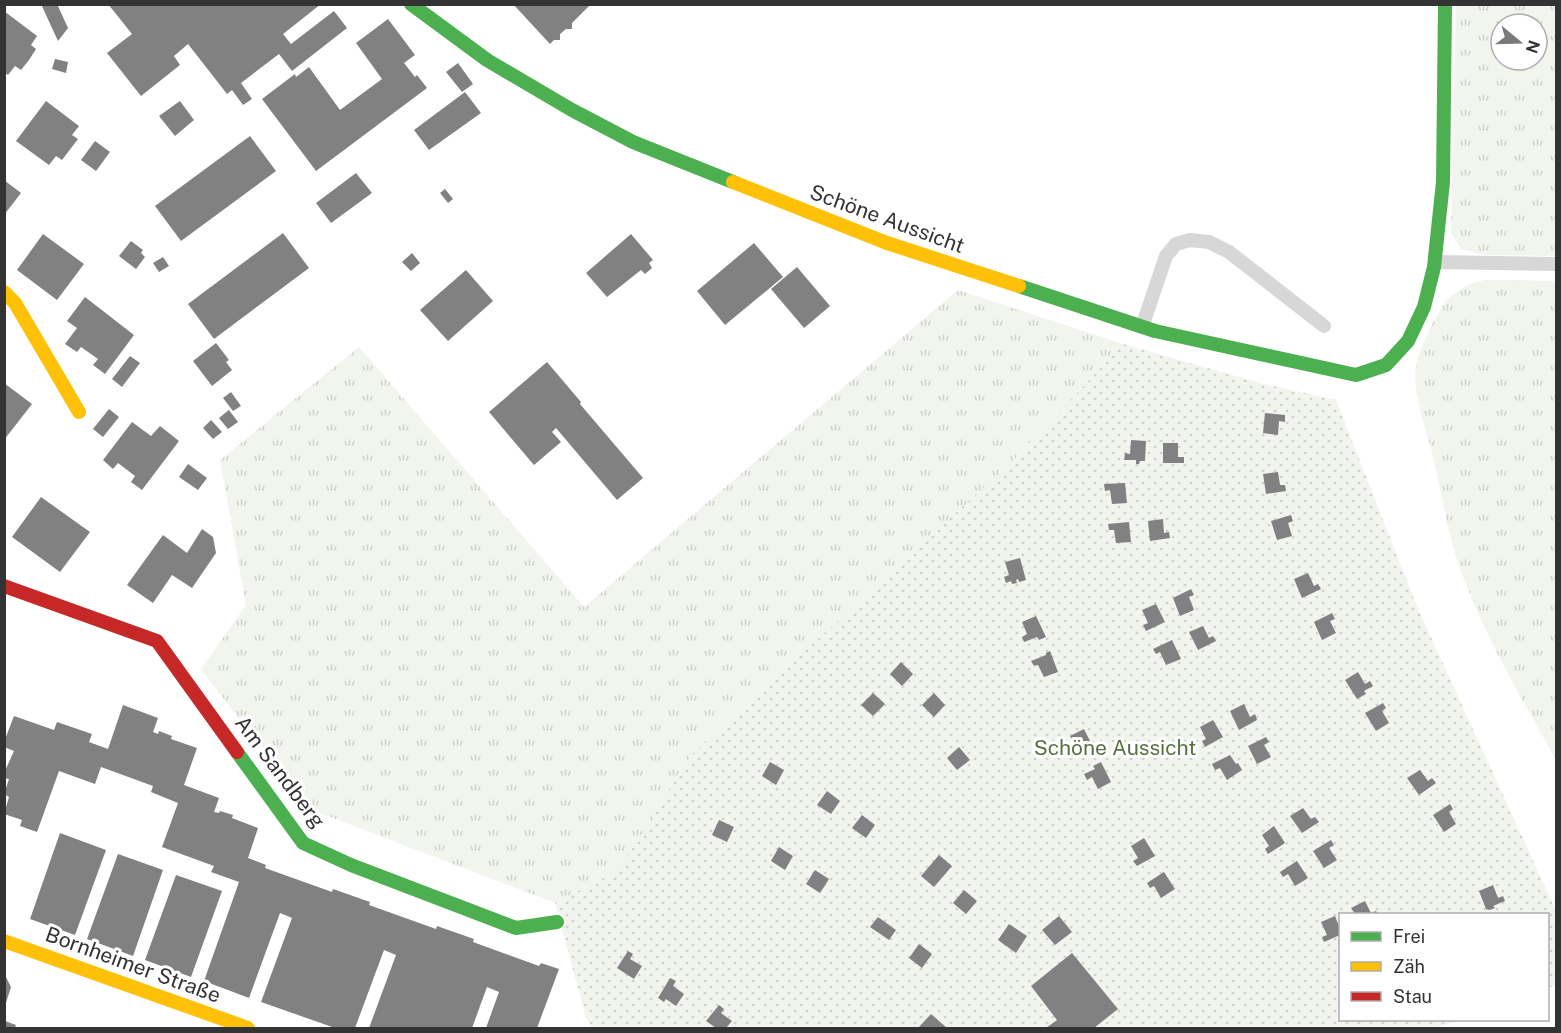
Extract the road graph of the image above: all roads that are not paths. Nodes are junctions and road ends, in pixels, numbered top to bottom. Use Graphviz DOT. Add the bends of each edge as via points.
graph roads {
  1 [pos="411,4"];
  2 [pos="1445,4"];
  3 [pos="1435,262"];
  4 [pos="1557,264"];
  5 [pos="4,292"];
  6 [pos="1324,326"];
  7 [pos="1142,327"];
  8 [pos="79,412"];
  9 [pos="4,586"];
  10 [pos="557,922"];
  11 [pos="4,941"];
  12 [pos="248,1029"];
  1 -- 7 [label="street, Schöne Aussicht" via="487,60 633,142 887,243"];
  2 -- 3 [label="street" via="1443,166"];
  3 -- 4 [label="lane"];
  3 -- 7 [label="street, Schöne Aussicht" via="1412,335 1399,354 1371,374 1356,375"];
  5 -- 8 [label="street" via="15,303"];
  6 -- 7 [label="lane" via="1229,252 1209,242 1190,240 1176,244 1166,256"];
  9 -- 10 [label="street, Am Sandberg" via="157,641 303,843 516,928"];
  11 -- 12 [label="street, Bornheimer Straße"];
}
